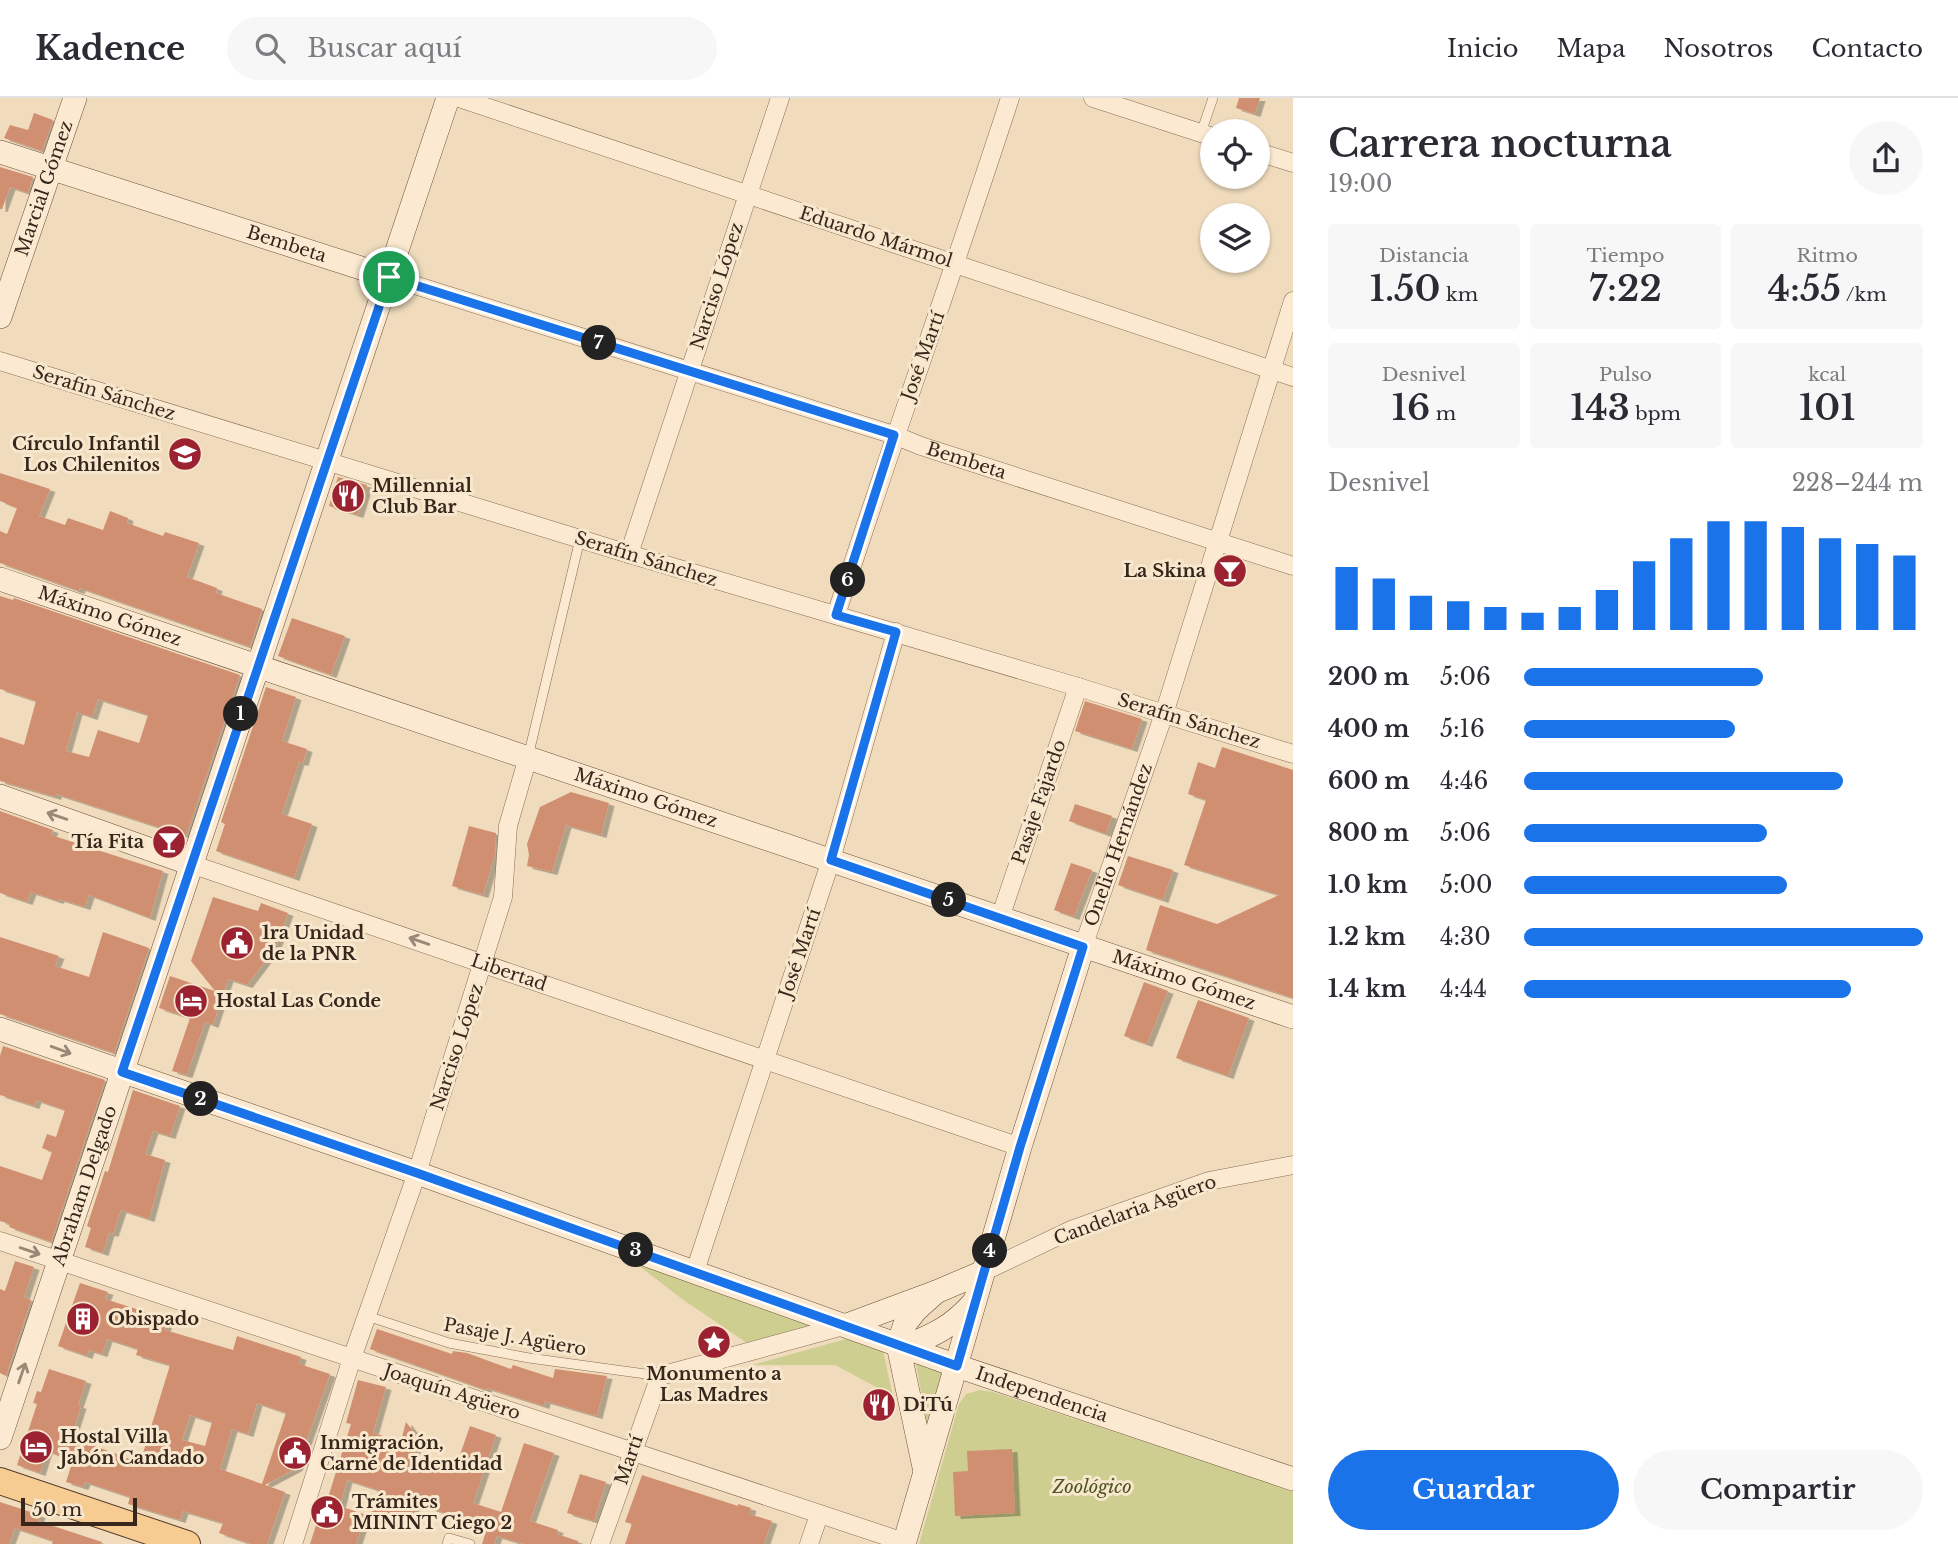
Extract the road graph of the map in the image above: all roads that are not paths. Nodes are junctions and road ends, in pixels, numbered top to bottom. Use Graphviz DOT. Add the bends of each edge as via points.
graph roads {
  1 [pos="75,98"];
  2 [pos="448,98"];
  3 [pos="459,98"];
  4 [pos="780,98"];
  5 [pos="1010,98"];
  6 [pos="1093,98"];
  7 [pos="1213,98"];
  8 [pos="1210,119"];
  9 [pos="1200,133"];
  10 [pos="0,152"];
  11 [pos="1270,156"];
  12 [pos="1293,163"];
  13 [pos="50,168"];
  14 [pos="747,194"];
  15 [pos="956,264"];
  16 [pos="389,277"];
  17 [pos="1293,301"];
  18 [pos="0,317"];
  19 [pos="0,361"];
  20 [pos="1271,370"];
  21 [pos="690,372"];
  22 [pos="1293,377"];
  23 [pos="894,435"];
  24 [pos="327,461"];
  25 [pos="580,539"];
  26 [pos="1216,542"];
  27 [pos="629,554"];
  28 [pos="1293,566"];
  29 [pos="0,579"];
  30 [pos="836,615"];
  31 [pos="896,632"];
  32 [pos="258,666"];
  33 [pos="1078,687"];
  34 [pos="1164,714"];
  35 [pos="1293,754"];
  36 [pos="528,757"];
  37 [pos="0,796"];
  38 [pos="831,860"];
  39 [pos="191,864"];
  40 [pos="1000,918"];
  41 [pos="1083,947"];
  42 [pos="483,963"];
  43 [pos="1293,1017"];
  44 [pos="0,1028"];
  45 [pos="764,1059"];
  46 [pos="122,1072"];
  47 [pos="1020,1147"];
  48 [pos="1292,1164"];
  49 [pos="417,1173"];
  50 [pos="0,1241"];
  51 [pos="60,1261"];
  52 [pos="695,1271"];
  53 [pos="984,1272"];
  54 [pos="936,1292"];
  55 [pos="976,1300"];
  56 [pos="367,1316"];
  57 [pos="847,1325"];
  58 [pos="901,1346"];
  59 [pos="352,1358"];
  60 [pos="957,1366"];
  61 [pos="660,1376"];
  62 [pos="0,1438"];
  63 [pos="631,1452"];
  64 [pos="924,1470"];
  65 [pos="1293,1479"];
  66 [pos="0,1481"];
  67 [pos="819,1514"];
  68 [pos="904,1543"];
  69 [pos="187,1544"];
  70 [pos="293,1544"];
  71 [pos="447,1544"];
  72 [pos="470,1544"];
  73 [pos="600,1544"];
  74 [pos="809,1544"];
  1 -- 13 [label="street, Marcial Gómez"];
  2 -- 16 [label="street, Abraham Delgado"];
  3 -- 14 [label="street, Eduardo Mármol"];
  4 -- 14 [label="street, Narciso López"];
  5 -- 15 [label="street, José Martí"];
  6 -- 9 [label="street"];
  7 -- 8 [label="lane"];
  10 -- 13 [label="street, Bembeta"];
  11 -- 12 [label="street"];
  13 -- 16 [label="street, Bembeta"];
  13 -- 18 [label="street, Marcial Gómez"];
  14 -- 15 [label="street, Eduardo Mármol"];
  14 -- 21 [label="street, Narciso López"];
  15 -- 20 [label="street, Eduardo Mármol"];
  15 -- 23 [label="street, José Martí"];
  16 -- 21 [label="street, Bembeta"];
  16 -- 24 [label="street, Abraham Delgado"];
  17 -- 20 [label="street, Onelio Hernández"];
  19 -- 24 [label="street, Serafín Sánchez"];
  20 -- 22 [label="street, Eduardo Mármol"];
  20 -- 26 [label="street, Onelio Hernández"];
  21 -- 23 [label="street, Bembeta"];
  21 -- 27 [label="street, Narciso López"];
  23 -- 26 [label="street, Bembeta"];
  23 -- 30 [label="street, José Martí"];
  24 -- 25 [label="street, Serafín Sánchez"];
  24 -- 32 [label="street, Abraham Delgado"];
  25 -- 27 [label="street, Serafín Sánchez"];
  25 -- 36 [label="lane, Narciso López"];
  26 -- 28 [label="street, Bembeta"];
  26 -- 34 [label="street, Onelio Hernández"];
  27 -- 30 [label="street, Serafín Sánchez"];
  29 -- 32 [label="street, Máximo Gómez"];
  30 -- 31 [label="street, Serafín Sánchez"];
  31 -- 33 [label="street, Serafín Sánchez"];
  31 -- 38 [label="street, José Martí"];
  32 -- 36 [label="street, Máximo Gómez"];
  32 -- 39 [label="street, Abraham Delgado"];
  33 -- 34 [label="street, Serafín Sánchez"];
  33 -- 40 [label="street, Pasaje Fajardo"];
  34 -- 35 [label="street, Serafín Sánchez"];
  34 -- 41 [label="street, Onelio Hernández"];
  36 -- 38 [label="street, Máximo Gómez"];
  36 -- 42 [label="street, Narciso López" via="508,827 503,897"];
  39 -- 37 [label="street, Libertad, one-way"];
  38 -- 40 [label="street, Máximo Gómez"];
  38 -- 45 [label="street, José Martí"];
  42 -- 39 [label="street, Libertad, one-way"];
  39 -- 46 [label="street, Abraham Delgado"];
  40 -- 41 [label="street, Máximo Gómez"];
  41 -- 43 [label="street, Máximo Gómez"];
  41 -- 47 [label="street, Onelio Hernández"];
  42 -- 45 [label="street, Libertad"];
  42 -- 49 [label="street, Narciso López"];
  44 -- 46 [label="street, Independencia, one-way"];
  45 -- 47 [label="street, Libertad"];
  45 -- 52 [label="street, José Martí"];
  46 -- 49 [label="street, Independencia"];
  46 -- 51 [label="street, Abraham Delgado"];
  47 -- 53 [label="street, Onelio Hernández"];
  48 -- 53 [label="street, Candelaria Agüero" via="1209,1181 1071,1230"];
  49 -- 52 [label="street, Independencia"];
  49 -- 56 [label="street, Narciso López"];
  50 -- 51 [label="street, Joaquín Agüero, one-way"];
  51 -- 59 [label="street, Joaquín Agüero"];
  62 -- 51 [label="street, Abraham Delgado, one-way"];
  52 -- 57 [label="street, Independencia"];
  53 -- 54 [label="street"];
  53 -- 55 [label="street, Onelio Hernández"];
  54 -- 57 [label="street"];
  54 -- 58 [label="street" via="905,1324"];
  55 -- 58 [label="street" via="939,1333"];
  55 -- 60 [label="street, Onelio Hernández"];
  56 -- 59 [label="street, Narciso López"];
  56 -- 61 [label="lane, Pasaje J. Agüero" via="449,1343"];
  57 -- 58 [label="street, Independencia"];
  57 -- 61 [label="street"];
  58 -- 60 [label="street, Independencia"];
  58 -- 64 [label="street, Onelio Hernández"];
  59 -- 63 [label="street, Joaquín Agüero"];
  59 -- 70 [label="street, Narciso López"];
  60 -- 64 [label="street, Onelio Hernández"];
  60 -- 65 [label="street, Independencia"];
  61 -- 63 [label="street, Martí"];
  63 -- 67 [label="street, Joaquín Agüero"];
  63 -- 73 [label="street, Martí"];
  64 -- 68 [label="street, Onelio Hernández"];
  66 -- 69 [label="main road"];
  67 -- 68 [label="street, Joaquín Agüero"];
  67 -- 74 [label="street"];
  71 -- 72 [label="lane" via="449,1538"];
}
